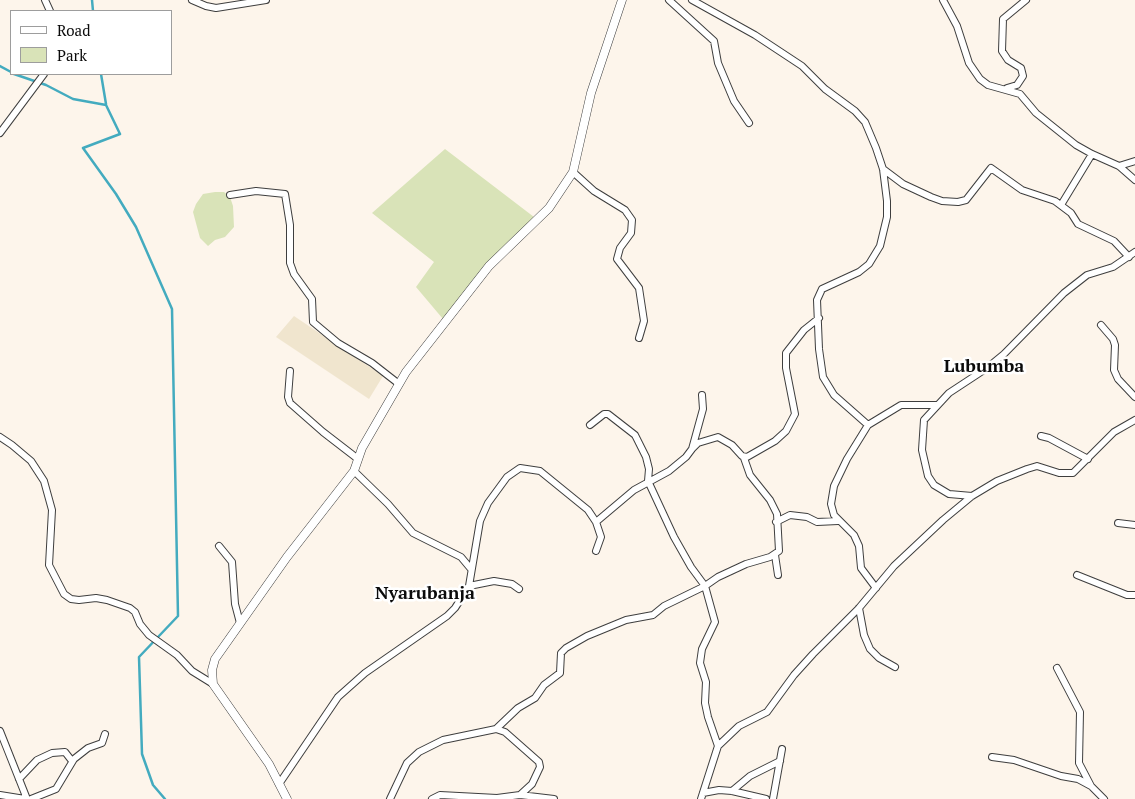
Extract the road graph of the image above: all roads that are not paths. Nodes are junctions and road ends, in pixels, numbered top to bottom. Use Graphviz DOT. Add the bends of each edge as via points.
graph roads {
  1 [pos="192,0"];
  2 [pos="266,0"];
  3 [pos="622,0"];
  4 [pos="669,0"];
  5 [pos="692,0"];
  6 [pos="943,0"];
  7 [pos="1026,0"];
  8 [pos="43,75"];
  9 [pos="1003,89"];
  10 [pos="750,123"];
  11 [pos="0,133"];
  12 [pos="1092,154"];
  13 [pos="1135,161"];
  14 [pos="1119,166"];
  15 [pos="883,169"];
  16 [pos="573,172"];
  17 [pos="1135,180"];
  18 [pos="230,195"];
  19 [pos="1061,205"];
  20 [pos="1135,252"];
  21 [pos="1129,257"];
  22 [pos="819,318"];
  23 [pos="1101,325"];
  24 [pos="639,338"];
  25 [pos="290,371"];
  26 [pos="400,384"];
  27 [pos="702,395"];
  28 [pos="1135,398"];
  29 [pos="936,405"];
  30 [pos="1135,420"];
  31 [pos="590,425"];
  32 [pos="868,426"];
  33 [pos="1041,436"];
  34 [pos="0,438"];
  35 [pos="692,449"];
  36 [pos="744,458"];
  37 [pos="358,459"];
  38 [pos="1088,459"];
  39 [pos="354,471"];
  40 [pos="648,481"];
  41 [pos="972,496"];
  42 [pos="838,521"];
  43 [pos="596,522"];
  44 [pos="776,522"];
  45 [pos="1118,523"];
  46 [pos="1135,525"];
  47 [pos="219,546"];
  48 [pos="596,551"];
  49 [pos="774,555"];
  50 [pos="471,569"];
  51 [pos="778,574"];
  52 [pos="1077,575"];
  53 [pos="469,586"];
  54 [pos="705,586"];
  55 [pos="519,588"];
  56 [pos="876,588"];
  57 [pos="1135,595"];
  58 [pos="859,608"];
  59 [pos="240,623"];
  60 [pos="895,667"];
  61 [pos="1057,668"];
  62 [pos="213,684"];
  63 [pos="496,729"];
  64 [pos="0,731"];
  65 [pos="105,734"];
  66 [pos="718,746"];
  67 [pos="782,749"];
  68 [pos="992,757"];
  69 [pos="72,761"];
  70 [pos="780,761"];
  71 [pos="19,779"];
  72 [pos="279,784"];
  73 [pos="1091,786"];
  74 [pos="732,791"];
  75 [pos="0,795"];
  76 [pos="520,795"];
  77 [pos="702,796"];
  78 [pos="26,799"];
  79 [pos="31,799"];
  80 [pos="288,799"];
  81 [pos="390,799"];
  82 [pos="432,799"];
  83 [pos="554,799"];
  84 [pos="766,799"];
  85 [pos="773,799"];
  86 [pos="1104,799"];
  1 -- 2 [label="street" via="216,8"];
  3 -- 16 [label="street" via="591,93"];
  4 -- 10 [label="street" via="714,41 718,63 734,101"];
  5 -- 15 [label="street" via="802,66 825,89 855,111 865,122"];
  6 -- 9 [label="street" via="957,26 974,72 984,82"];
  7 -- 9 [label="street" via="1003,19 1002,51 1008,60 1021,68 1023,76 1017,85"];
  8 -- 11 [label="street"];
  9 -- 12 [label="street" via="1020,94 1036,113"];
  12 -- 14 [label="street"];
  12 -- 19 [label="street"];
  13 -- 14 [label="street"];
  14 -- 17 [label="street"];
  15 -- 19 [label="street" via="903,184 931,197 958,202 966,200 991,168 1022,190"];
  15 -- 22 [label="street" via="887,217 880,246 875,257 859,272 822,289 816,300"];
  16 -- 24 [label="street" via="594,191 625,210 632,220 632,233 617,259 639,288 644,321"];
  16 -- 26 [label="street" via="549,208 489,266 423,349"];
  18 -- 26 [label="street" via="256,191 285,194 290,225 290,263 312,299 313,322 330,338"];
  19 -- 21 [label="street" via="1078,224 1114,241"];
  20 -- 21 [label="street"];
  21 -- 29 [label="street" via="1113,267 1087,275 1064,293 998,358"];
  22 -- 32 [label="street" via="823,377 834,396"];
  22 -- 36 [label="street" via="809,324 786,353 794,420 775,441"];
  23 -- 28 [label="street" via="1115,345 1114,370 1118,379"];
  25 -- 37 [label="street" via="290,403"];
  26 -- 37 [label="street"];
  27 -- 35 [label="street" via="703,409"];
  29 -- 32 [label="street" via="901,405"];
  29 -- 41 [label="street" via="924,420 921,434 928,476 934,485 950,494"];
  30 -- 38 [label="street" via="1114,432"];
  31 -- 40 [label="street" via="608,414 631,430 646,457 650,469"];
  32 -- 42 [label="street" via="834,486 831,504"];
  33 -- 38 [label="street"];
  34 -- 62 [label="street" via="31,461 50,494 49,565 64,594 71,599 96,598 130,608 149,635"];
  35 -- 36 [label="street" via="698,443 718,437 732,445"];
  35 -- 40 [label="street" via="678,464"];
  36 -- 44 [label="street" via="750,475 775,507"];
  37 -- 39 [label="street"];
  38 -- 41 [label="street" via="1067,475 1037,466 1027,468"];
  39 -- 50 [label="street" via="413,533 461,557"];
  39 -- 59 [label="street" via="286,557"];
  40 -- 43 [label="street"];
  40 -- 54 [label="street" via="683,554"];
  41 -- 56 [label="street" via="918,543"];
  42 -- 44 [label="street" via="817,522 790,515"];
  42 -- 56 [label="street" via="854,536 859,546 861,568"];
  43 -- 48 [label="street" via="601,537"];
  43 -- 50 [label="street" via="577,499 540,471 520,468 507,477 488,503 480,521"];
  44 -- 49 [label="street" via="780,548"];
  45 -- 46 [label="street"];
  47 -- 59 [label="street" via="232,562"];
  49 -- 51 [label="street"];
  49 -- 54 [label="street" via="746,564"];
  50 -- 53 [label="street"];
  52 -- 57 [label="street" via="1126,595"];
  53 -- 55 [label="street" via="494,580"];
  53 -- 72 [label="street" via="447,616 365,673 338,698"];
  54 -- 63 [label="street" via="664,606 653,615 626,620 587,636 563,651 560,673"];
  54 -- 66 [label="street" via="715,622 702,649 700,663 706,682 705,703"];
  56 -- 58 [label="street"];
  58 -- 60 [label="street" via="870,649"];
  58 -- 66 [label="street" via="794,675 767,712 739,726"];
  59 -- 62 [label="street" via="215,659"];
  61 -- 73 [label="street" via="1080,712 1079,763"];
  62 -- 72 [label="street" via="269,764"];
  63 -- 76 [label="street" via="505,732 539,762 540,768 532,784"];
  63 -- 81 [label="street" via="442,740 418,752 407,763"];
  64 -- 71 [label="street"];
  65 -- 69 [label="street" via="102,743 88,748"];
  66 -- 77 [label="street"];
  67 -- 70 [label="street"];
  68 -- 73 [label="street" via="1014,760"];
  69 -- 71 [label="street" via="65,752 52,753 37,760"];
  69 -- 79 [label="street" via="56,789"];
  70 -- 74 [label="street" via="750,776"];
  70 -- 85 [label="street"];
  71 -- 78 [label="street"];
  72 -- 80 [label="street"];
  73 -- 86 [label="street"];
  74 -- 77 [label="street" via="719,790"];
  74 -- 84 [label="street"];
  75 -- 78 [label="street"];
  76 -- 82 [label="street" via="497,798 440,795"];
  76 -- 83 [label="street"];
}
